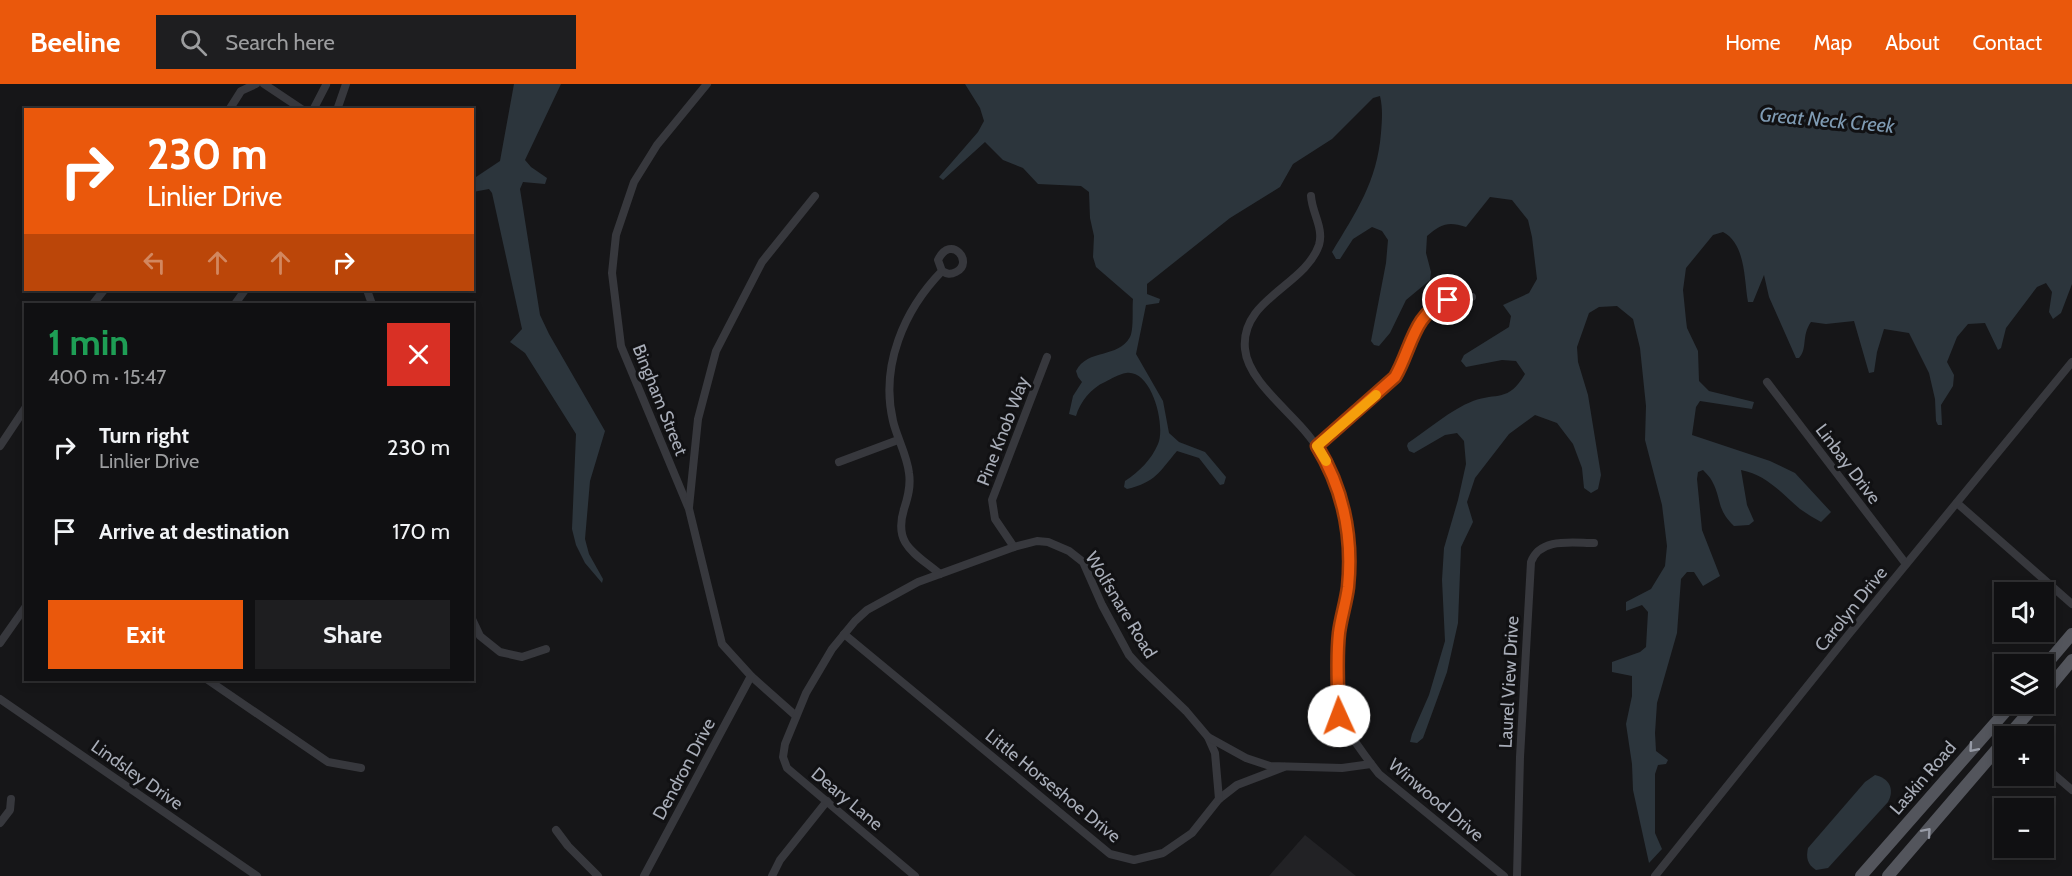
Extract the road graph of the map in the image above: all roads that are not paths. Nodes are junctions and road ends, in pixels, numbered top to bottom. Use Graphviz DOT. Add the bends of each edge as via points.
graph roads {
  1 [pos="256,84"];
  2 [pos="264,84"];
  3 [pos="346,84"];
  4 [pos="707,84"];
  5 [pos="326,85"];
  6 [pos="230,108"];
  7 [pos="300,108"];
  8 [pos="314,108"];
  9 [pos="339,108"];
  10 [pos="815,196"];
  11 [pos="1311,196"];
  12 [pos="942,271"];
  13 [pos="103,291"];
  14 [pos="1472,297"];
  15 [pos="94,303"];
  16 [pos="1047,357"];
  17 [pos="2072,362"];
  18 [pos="1767,382"];
  19 [pos="24,410"];
  20 [pos="898,440"];
  21 [pos="0,446"];
  22 [pos="1317,446"];
  23 [pos="839,462"];
  24 [pos="1957,503"];
  25 [pos="689,509"];
  26 [pos="1594,543"];
  27 [pos="1014,547"];
  28 [pos="1906,564"];
  29 [pos="940,574"];
  30 [pos="2072,604"];
  31 [pos="24,609"];
  32 [pos="474,623"];
  33 [pos="844,634"];
  34 [pos="2072,634"];
  35 [pos="0,643"];
  36 [pos="546,649"];
  37 [pos="2054,655"];
  38 [pos="2072,660"];
  39 [pos="751,676"];
  40 [pos="209,681"];
  41 [pos="2054,682"];
  42 [pos="0,699"];
  43 [pos="2003,714"];
  44 [pos="2028,714"];
  45 [pos="796,716"];
  46 [pos="2017,726"];
  47 [pos="789,733"];
  48 [pos="1208,737"];
  49 [pos="1994,753"];
  50 [pos="1371,764"];
  51 [pos="1285,767"];
  52 [pos="361,768"];
  53 [pos="2054,774"];
  54 [pos="2072,790"];
  55 [pos="11,799"];
  56 [pos="1219,799"];
  57 [pos="1928,800"];
  58 [pos="827,801"];
  59 [pos="1943,813"];
  60 [pos="0,823"];
  61 [pos="556,830"];
  62 [pos="257,876"];
  63 [pos="598,876"];
  64 [pos="644,876"];
  65 [pos="772,876"];
  66 [pos="915,876"];
  67 [pos="1504,876"];
  68 [pos="1516,876"];
  69 [pos="1654,876"];
  70 [pos="1861,876"];
  71 [pos="1888,876"];
  1 -- 6 [label="street" via="241,91"];
  2 -- 7 [label="street"];
  3 -- 9 [label="street"];
  4 -- 25 [label="street, Bingham Street" via="657,145 634,182 616,235 612,273 621,346"];
  5 -- 8 [label="street"];
  10 -- 25 [label="street" via="762,262 716,351 698,419"];
  11 -- 22 [label="street, Winwood Drive" via="1320,233 1318,246 1305,267 1258,311 1248,330 1245,349 1257,378"];
  12 -- 20 [label="street" via="916,302 893,356 889,399"];
  13 -- 15 [label="street"];
  14 -- 22 [label="street" via="1448,300 1431,308 1419,323 1395,377"];
  16 -- 27 [label="street, Pine Knob Way" via="992,500 995,519"];
  17 -- 24 [label="street, Carolyn Drive"];
  18 -- 28 [label="street, Linbay Drive"];
  19 -- 21 [label="street"];
  20 -- 23 [label="street"];
  20 -- 29 [label="street" via="910,476 901,534 909,548"];
  22 -- 50 [label="street, Winwood Drive" via="1341,496 1349,544 1348,588 1339,632 1339,716"];
  24 -- 28 [label="street, Carolyn Drive"];
  24 -- 30 [label="street"];
  25 -- 39 [label="street, Bingham Street" via="722,644"];
  26 -- 68 [label="street, Laurel View Drive" via="1546,545 1531,562"];
  27 -- 29 [label="street, Wolfsnare Road"];
  27 -- 48 [label="street, Wolfsnare Road" via="1048,542 1077,556 1129,655"];
  28 -- 69 [label="street, Carolyn Drive"];
  29 -- 33 [label="street, Wolfsnare Road" via="876,604"];
  31 -- 35 [label="street"];
  32 -- 36 [label="street" via="480,636 500,652 522,657"];
  33 -- 45 [label="street, Wolfsnare Road" via="820,668"];
  33 -- 56 [label="street, Little Horseshoe Drive" via="1110,854 1134,860 1163,853 1192,833"];
  34 -- 37 [label="main road"];
  38 -- 41 [label="main road"];
  39 -- 45 [label="street, Bingham Street"];
  39 -- 64 [label="street, Dendron Drive"];
  40 -- 52 [label="street" via="328,762"];
  42 -- 62 [label="street, Lindsley Drive"];
  43 -- 57 [label="main road, Laskin Road, one-way"];
  44 -- 46 [label="main road, Laskin Road"];
  45 -- 47 [label="street, Wolfsnare Road"];
  47 -- 58 [label="street, Deary Lane" via="784,762"];
  48 -- 51 [label="street, Wolfsnare Road" via="1258,763"];
  48 -- 56 [label="street" via="1215,753"];
  49 -- 59 [label="main road, Laskin Road"];
  50 -- 51 [label="street, Wolfsnare Road"];
  50 -- 67 [label="street, Winwood Drive" via="1391,785"];
  51 -- 56 [label="street, Little Horseshoe Drive" via="1238,785"];
  53 -- 54 [label="street"];
  55 -- 60 [label="street" via="10,810"];
  57 -- 59 [label="main road"];
  57 -- 70 [label="main road, Laskin Road"];
  58 -- 65 [label="street" via="780,860"];
  58 -- 66 [label="street, Deary Lane"];
  71 -- 59 [label="main road, Laskin Road, one-way"];
  61 -- 63 [label="street"];
}
